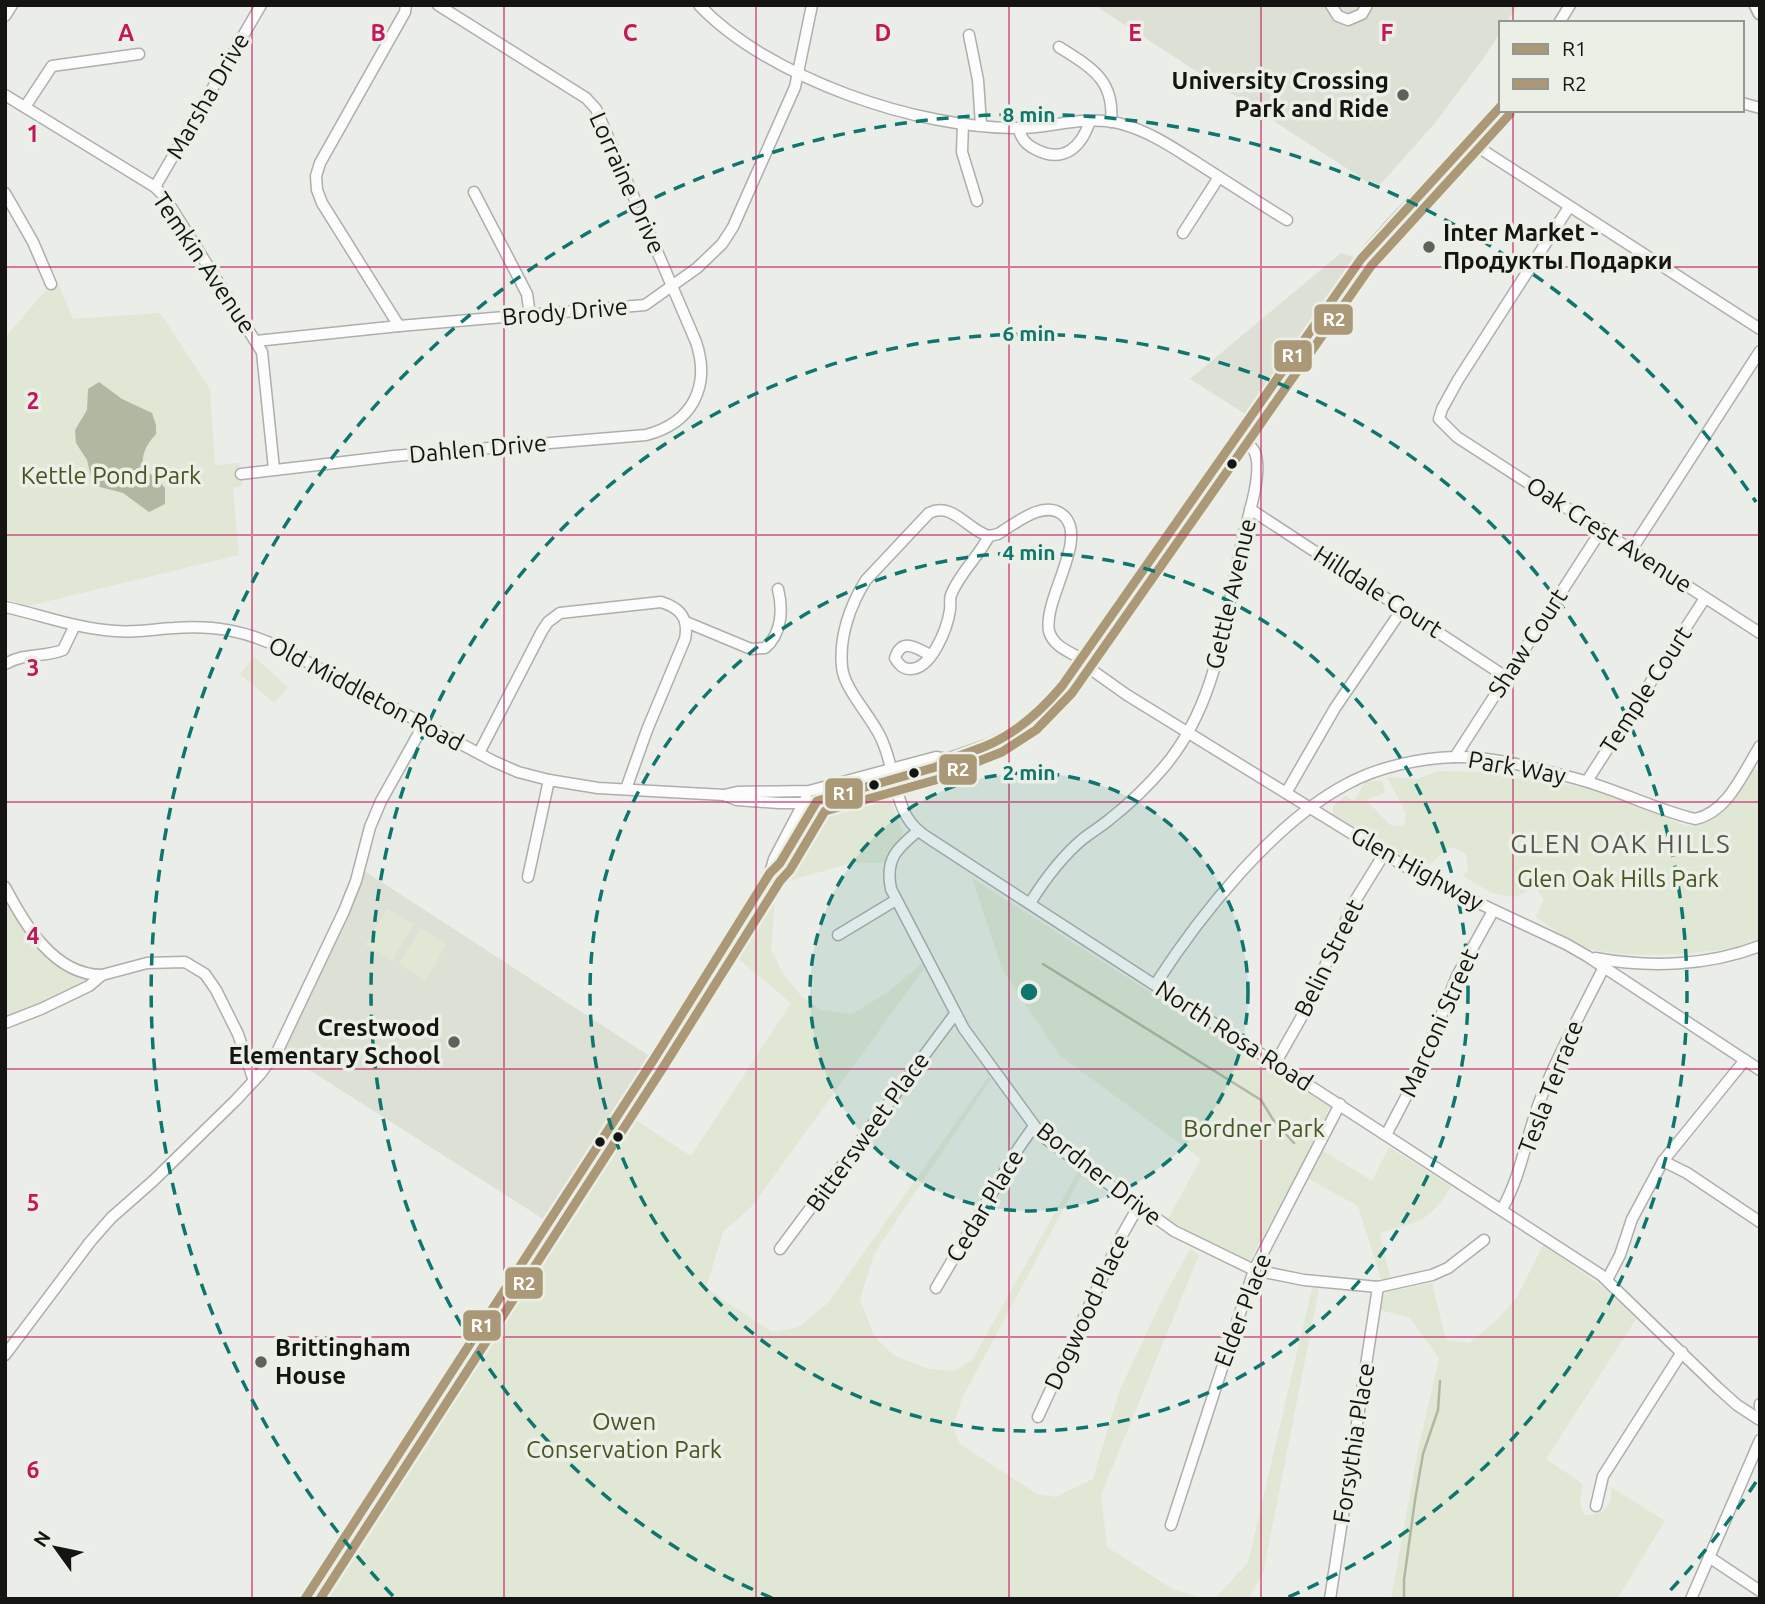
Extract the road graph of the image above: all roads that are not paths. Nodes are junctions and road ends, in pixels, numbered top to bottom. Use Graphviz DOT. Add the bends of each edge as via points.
graph roads {
  1 [pos="12,5"];
  2 [pos="261,5"];
  3 [pos="406,5"];
  4 [pos="438,5"];
  5 [pos="699,5"];
  6 [pos="812,5"];
  7 [pos="1331,5"];
  8 [pos="1367,5"];
  9 [pos="1570,5"];
  10 [pos="1756,5"];
  11 [pos="1760,13"];
  12 [pos="5,16"];
  13 [pos="1560,21"];
  14 [pos="969,35"];
  15 [pos="1059,47"];
  16 [pos="139,54"];
  17 [pos="798,73"];
  18 [pos="5,95"];
  19 [pos="25,107"];
  20 [pos="1499,108"];
  21 [pos="1090,121"];
  22 [pos="1111,122"];
  23 [pos="963,123"];
  24 [pos="981,125"];
  25 [pos="1018,128"];
  26 [pos="1470,142"];
  27 [pos="1219,177"];
  28 [pos="155,187"];
  29 [pos="474,192"];
  30 [pos="5,193"];
  31 [pos="976,201"];
  32 [pos="1570,206"];
  33 [pos="1287,220"];
  34 [pos="1183,233"];
  35 [pos="51,284"];
  36 [pos="673,287"];
  37 [pos="530,315"];
  38 [pos="400,326"];
  39 [pos="1760,329"];
  40 [pos="256,341"];
  41 [pos="1760,351"];
  42 [pos="697,394"];
  43 [pos="1237,437"];
  44 [pos="274,469"];
  45 [pos="241,474"];
  46 [pos="1250,509"];
  47 [pos="1602,529"];
  48 [pos="989,536"];
  49 [pos="1632,549"];
  50 [pos="778,589"];
  51 [pos="1705,598"];
  52 [pos="5,607"];
  53 [pos="1403,608"];
  54 [pos="686,622"];
  55 [pos="75,625"];
  56 [pos="1760,633"];
  57 [pos="930,654"];
  58 [pos="1079,659"];
  59 [pos="5,664"];
  60 [pos="1506,677"];
  61 [pos="424,724"];
  62 [pos="1188,732"];
  63 [pos="1760,747"];
  64 [pos="479,753"];
  65 [pos="1455,757"];
  66 [pos="892,776"];
  67 [pos="549,780"];
  68 [pos="1587,781"];
  69 [pos="626,789"];
  70 [pos="809,791"];
  71 [pos="1286,793"];
  72 [pos="724,795"];
  73 [pos="817,800"];
  74 [pos="779,803"];
  75 [pos="805,803"];
  76 [pos="1310,807"];
  77 [pos="789,828"];
  78 [pos="918,831"];
  79 [pos="1384,854"];
  80 [pos="770,873"];
  81 [pos="528,877"];
  82 [pos="5,887"];
  83 [pos="896,900"];
  84 [pos="1030,903"];
  85 [pos="1493,911"];
  86 [pos="838,935"];
  87 [pos="1760,946"];
  88 [pos="1587,956"];
  89 [pos="1604,967"];
  90 [pos="102,975"];
  91 [pos="1155,985"];
  92 [pos="955,1014"];
  93 [pos="5,1023"];
  94 [pos="1745,1060"];
  95 [pos="1276,1062"];
  96 [pos="1760,1070"];
  97 [pos="254,1081"];
  98 [pos="1340,1104"];
  99 [pos="1034,1126"];
  100 [pos="1387,1135"];
  101 [pos="1663,1161"];
  102 [pos="1138,1207"];
  103 [pos="1502,1209"];
  104 [pos="1760,1222"];
  105 [pos="1484,1240"];
  106 [pos="780,1249"];
  107 [pos="1254,1270"];
  108 [pos="1607,1280"];
  109 [pos="1378,1286"];
  110 [pos="936,1288"];
  111 [pos="1682,1352"];
  112 [pos="5,1355"];
  113 [pos="1038,1417"];
  114 [pos="1760,1420"];
  115 [pos="1760,1440"];
  116 [pos="1596,1506"];
  117 [pos="1171,1525"];
  118 [pos="1709,1557"];
  119 [pos="1760,1591"];
  120 [pos="306,1599"];
  121 [pos="1330,1599"];
  122 [pos="1691,1599"];
  1 -- 12 [label="street"];
  2 -- 28 [label="street, Marsha Drive"];
  3 -- 38 [label="street" via="316,176 322,203"];
  4 -- 36 [label="street, Lorraine Drive" via="592,104"];
  5 -- 17 [label="street" via="737,39"];
  6 -- 17 [label="street, Brody Drive"];
  7 -- 8 [label="street" via="1338,16 1348,20 1358,17"];
  9 -- 13 [label="street"];
  10 -- 11 [label="main road"];
  14 -- 24 [label="street"];
  15 -- 22 [label="street" via="1102,80 1111,98"];
  16 -- 19 [label="street" via="52,66"];
  17 -- 23 [label="street" via="902,111"];
  17 -- 36 [label="street, Brody Drive" via="733,227 722,244"];
  18 -- 19 [label="street, Temkin Avenue"];
  19 -- 28 [label="street, Temkin Avenue"];
  20 -- 26 [label="street, Old Middleton Road"];
  21 -- 22 [label="street"];
  21 -- 25 [label="street"];
  21 -- 25 [label="street" via="1077,144 1059,155 1047,155 1028,145"];
  22 -- 27 [label="street" via="1157,137"];
  23 -- 24 [label="street"];
  23 -- 31 [label="street" via="962,152"];
  24 -- 25 [label="street"];
  26 -- 32 [label="street"];
  26 -- 43 [label="street, Old Middleton Road" via="1361,259"];
  27 -- 33 [label="street"];
  27 -- 34 [label="street"];
  28 -- 40 [label="street, Temkin Avenue"];
  29 -- 37 [label="street" via="527,294"];
  30 -- 35 [label="street"];
  32 -- 39 [label="street"];
  32 -- 47 [label="street, Oak Crest Avenue" via="1439,419 1457,437"];
  36 -- 37 [label="street, Brody Drive" via="645,305"];
  36 -- 42 [label="street, Lorraine Drive" via="699,351 702,382"];
  37 -- 38 [label="street, Brody Drive"];
  38 -- 40 [label="street, Brody Drive"];
  40 -- 44 [label="street, Temkin Avenue" via="264,358"];
  41 -- 49 [label="street"];
  42 -- 44 [label="street, Dahlen Drive" via="681,419 646,435"];
  43 -- 46 [label="street, Gettle Avenue" via="1256,456 1257,480"];
  43 -- 58 [label="street, Old Middleton Road"];
  44 -- 45 [label="street, Dahlen Drive"];
  46 -- 53 [label="street, Hilldale Court"];
  46 -- 62 [label="street, Gettle Avenue" via="1217,665"];
  47 -- 49 [label="street, Oak Crest Avenue"];
  47 -- 60 [label="street, Shaw Court"];
  48 -- 57 [label="street" via="951,595 939,645"];
  48 -- 58 [label="street, Glen Highway" via="1043,509 1057,512 1070,524 1071,539 1048,626 1054,641"];
  48 -- 66 [label="street, North Rosa Road" via="947,510 934,510 858,593 842,644 844,678 882,738"];
  49 -- 51 [label="street, Oak Crest Avenue"];
  50 -- 54 [label="street" via="780,618 765,648 751,649"];
  51 -- 56 [label="street, Oak Crest Avenue"];
  51 -- 68 [label="street, Temple Court"];
  52 -- 55 [label="street, Old Middleton Road"];
  53 -- 60 [label="street, Hilldale Court"];
  53 -- 71 [label="street" via="1335,708"];
  54 -- 64 [label="street" via="677,608 661,602 554,616"];
  54 -- 69 [label="street" via="685,639"];
  55 -- 59 [label="street" via="63,650 23,655"];
  55 -- 61 [label="street, Old Middleton Road" via="128,632 239,631 283,649"];
  58 -- 62 [label="street, Glen Highway"];
  58 -- 66 [label="street, Old Middleton Road" via="1051,700 1022,726 987,746 947,759 936,757"];
  60 -- 65 [label="street, Shaw Court"];
  61 -- 64 [label="street, Old Middleton Road"];
  61 -- 97 [label="street" via="381,801 356,881 309,987 278,1050"];
  62 -- 71 [label="street, Glen Highway"];
  62 -- 84 [label="street, Gettle Avenue" via="1163,768 1059,863"];
  63 -- 68 [label="street, Park Way" via="1725,803 1695,820"];
  64 -- 67 [label="street, Old Middleton Road" via="518,772"];
  65 -- 68 [label="street, Park Way"];
  65 -- 76 [label="street, Park Way" via="1371,773"];
  66 -- 70 [label="street, Old Middleton Road"];
  66 -- 73 [label="street, Old Middleton Road"];
  66 -- 78 [label="street, North Rosa Road" via="905,813"];
  67 -- 69 [label="street, Old Middleton Road"];
  67 -- 81 [label="street"];
  69 -- 72 [label="street, Old Middleton Road"];
  70 -- 72 [label="street, Old Middleton Road"];
  70 -- 73 [label="street"];
  70 -- 75 [label="street"];
  71 -- 76 [label="street, Glen Highway"];
  72 -- 74 [label="street, Old Middleton Road"];
  73 -- 75 [label="street, Old Middleton Road"];
  73 -- 80 [label="street"];
  74 -- 75 [label="street, Old Middleton Road"];
  74 -- 77 [label="street"];
  75 -- 77 [label="street"];
  76 -- 79 [label="street, Glen Highway"];
  76 -- 91 [label="street, Park Way" via="1237,877"];
  77 -- 80 [label="street"];
  78 -- 83 [label="street, Bordner Drive" via="901,846 889,868"];
  78 -- 84 [label="street, North Rosa Road"];
  79 -- 85 [label="street, Glen Highway"];
  79 -- 95 [label="street, Belin Street" via="1355,901"];
  80 -- 120 [label="street"];
  82 -- 90 [label="street" via="47,950 75,971"];
  83 -- 86 [label="street"];
  83 -- 92 [label="street, Bordner Drive"];
  84 -- 91 [label="street, North Rosa Road"];
  85 -- 88 [label="street, Glen Highway"];
  85 -- 100 [label="street, Marconi Street" via="1457,976 1417,1076"];
  87 -- 88 [label="street" via="1725,957 1683,962"];
  88 -- 89 [label="street, Glen Highway"];
  89 -- 94 [label="street, Glen Highway"];
  89 -- 103 [label="street, Tesla Terrace" via="1552,1070"];
  90 -- 93 [label="street" via="89,986"];
  90 -- 97 [label="street" via="174,960 205,974 238,1034"];
  91 -- 95 [label="street, North Rosa Road"];
  92 -- 99 [label="street, Bordner Drive"];
  92 -- 106 [label="street, Bittersweet Place"];
  94 -- 96 [label="street, Glen Highway"];
  94 -- 101 [label="street"];
  95 -- 98 [label="street, North Rosa Road"];
  97 -- 112 [label="street" via="111,1218"];
  98 -- 100 [label="street, North Rosa Road"];
  98 -- 107 [label="street, Elder Place"];
  99 -- 102 [label="street, Bordner Drive"];
  99 -- 110 [label="street, Cedar Place"];
  100 -- 103 [label="street, North Rosa Road"];
  101 -- 104 [label="street"];
  101 -- 108 [label="street"];
  102 -- 107 [label="street, Bordner Drive" via="1174,1231"];
  102 -- 113 [label="street, Dogwood Place"];
  103 -- 108 [label="street, North Rosa Road"];
  105 -- 109 [label="street, Bordner Drive" via="1432,1275"];
  107 -- 109 [label="street, Bordner Drive" via="1304,1280"];
  107 -- 117 [label="street, Elder Place"];
  108 -- 111 [label="street, North Rosa Road"];
  109 -- 121 [label="street, Forsythia Place"];
  111 -- 114 [label="street, North Rosa Road" via="1727,1396"];
  111 -- 116 [label="street" via="1603,1476"];
  115 -- 118 [label="street"];
  118 -- 119 [label="street"];
  118 -- 122 [label="street"];
}
